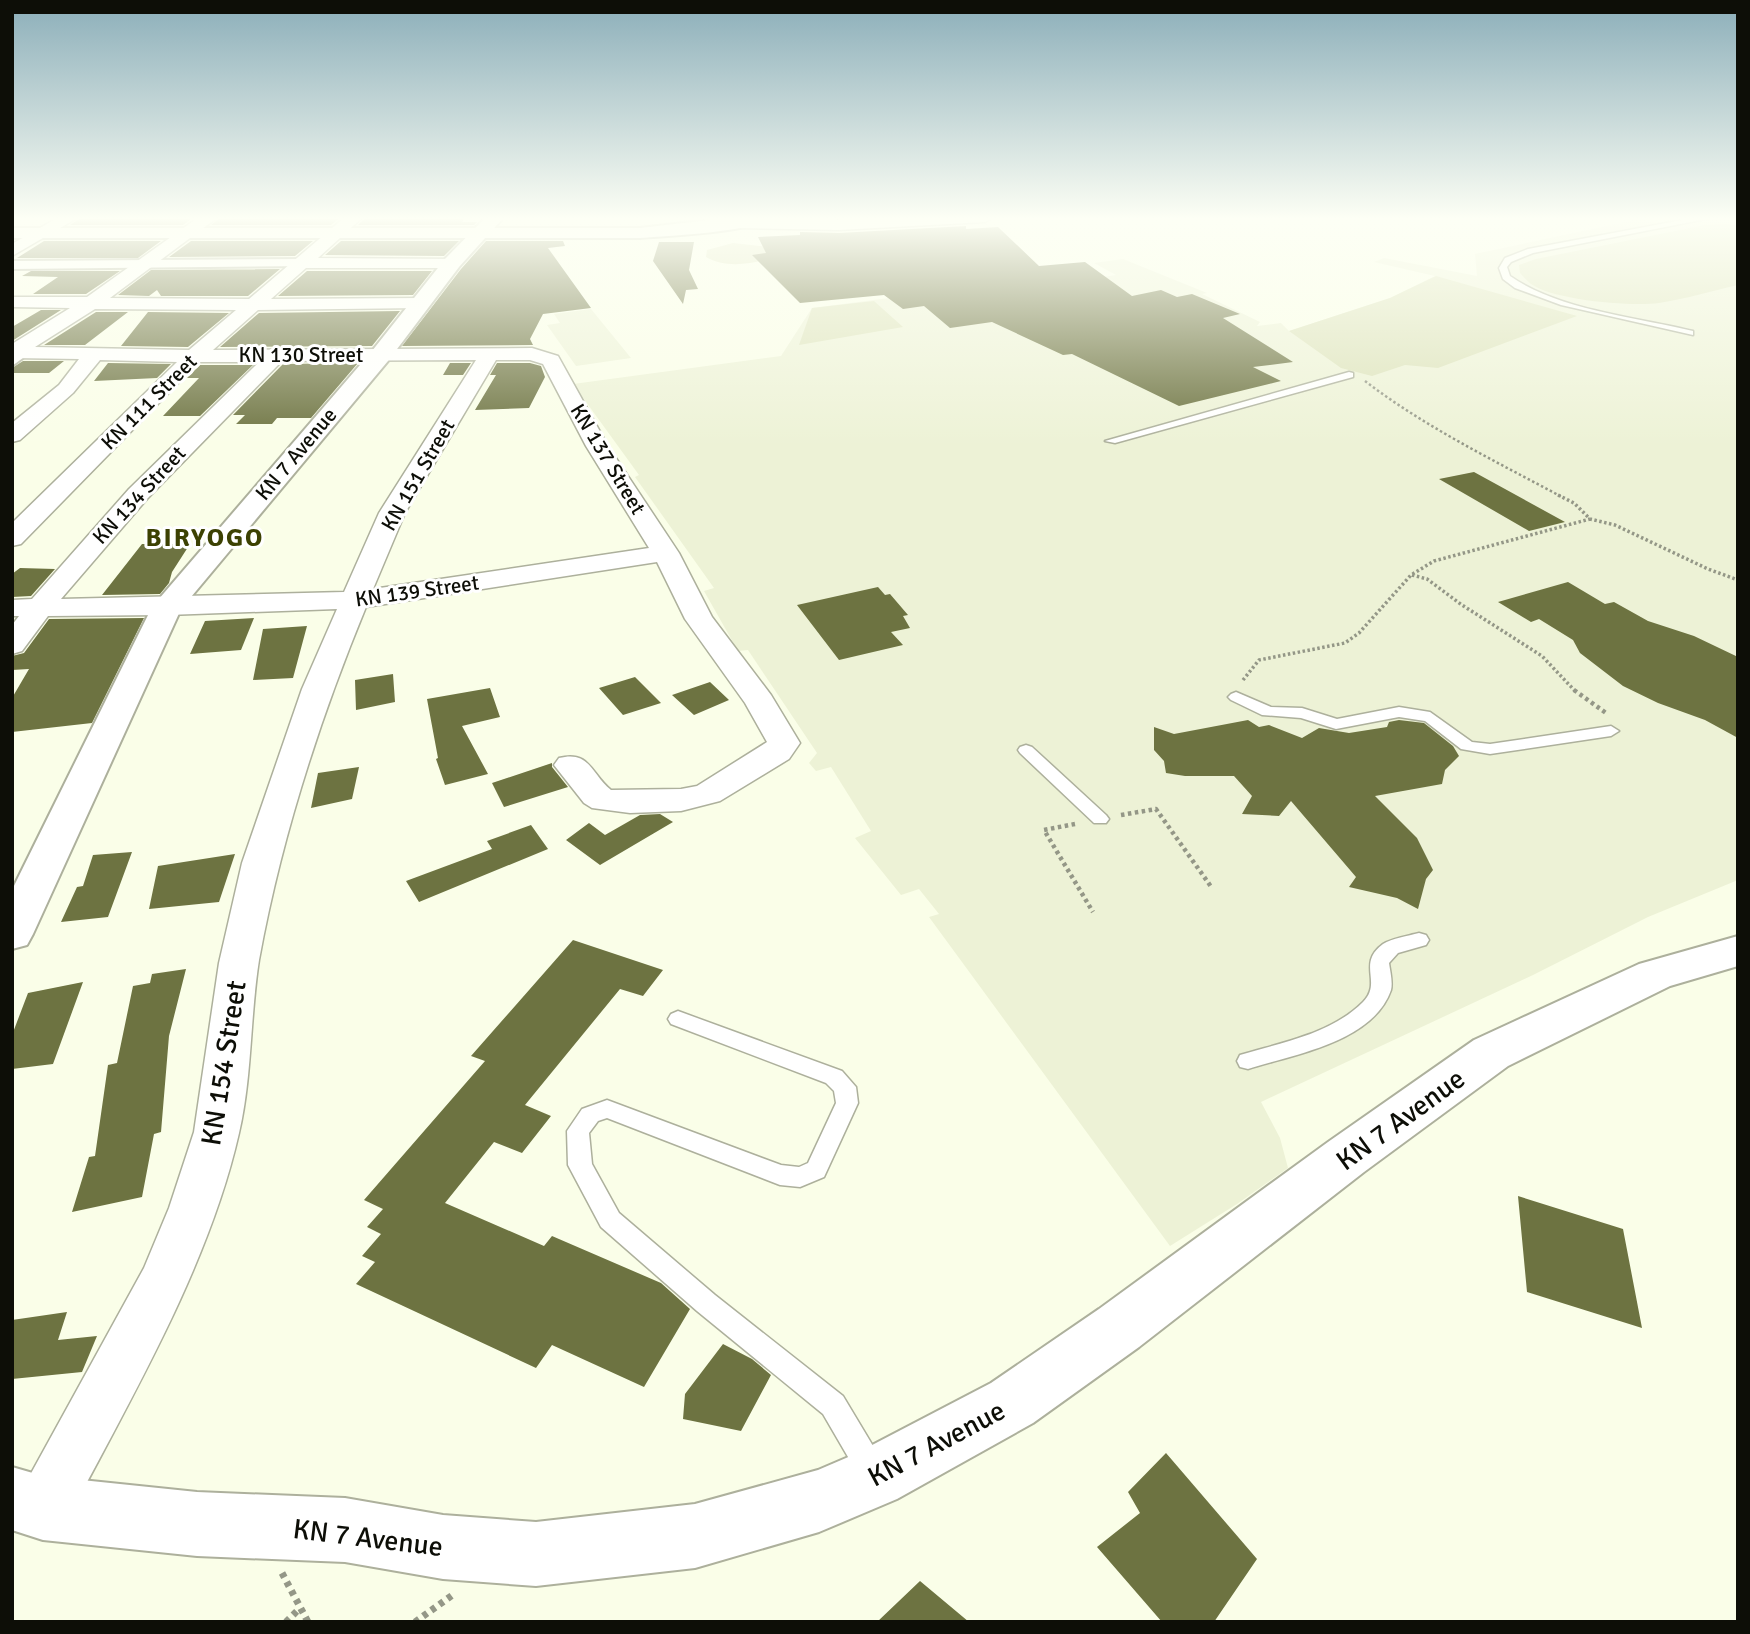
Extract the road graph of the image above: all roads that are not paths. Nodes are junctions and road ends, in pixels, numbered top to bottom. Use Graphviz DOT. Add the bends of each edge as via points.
graph roads {
  1 [pos="105,293"];
  2 [pos="266,293"];
  3 [pos="429,293"];
  4 [pos="1536,293"];
  5 [pos="12,302"];
  6 [pos="421,303"];
  7 [pos="90,304"];
  8 [pos="251,305"];
  9 [pos="1689,332"];
  10 [pos="15,354"];
  11 [pos="94,354"];
  12 [pos="490,354"];
  13 [pos="277,355"];
  14 [pos="194,356"];
  15 [pos="380,356"];
  16 [pos="1355,377"];
  17 [pos="12,435"];
  18 [pos="1111,441"];
  19 [pos="12,538"];
  20 [pos="666,553"];
  21 [pos="357,600"];
  22 [pos="26,607"];
  23 [pos="167,607"];
  24 [pos="12,645"];
  25 [pos="1236,697"];
  26 [pos="1611,731"];
  27 [pos="1026,750"];
  28 [pos="571,765"];
  29 [pos="1100,819"];
  30 [pos="12,934"];
  31 [pos="1419,940"];
  32 [pos="1738,951"];
  33 [pos="678,1019"];
  34 [pos="1248,1061"];
  35 [pos="875,1477"];
  36 [pos="27,1503"];
  1 -- 7 [label="street"];
  2 -- 8 [label="street, KN 111 Street"];
  3 -- 6 [label="street, KN 7 Avenue"];
  4 -- 9 [label="lane"];
  5 -- 7 [label="street"];
  6 -- 8 [label="street"];
  6 -- 15 [label="street, KN 7 Avenue"];
  7 -- 8 [label="street"];
  7 -- 10 [label="street"];
  8 -- 14 [label="street, KN 111 Street"];
  10 -- 11 [label="street, KN 130 Street"];
  11 -- 14 [label="street, KN 130 Street"];
  11 -- 17 [label="street" via="66,389"];
  12 -- 15 [label="street, KN 137 Street"];
  12 -- 20 [label="street, KN 137 Street" via="531,354 551,360 597,446"];
  12 -- 21 [label="street, KN 151 Street" via="392,513"];
  13 -- 14 [label="street, KN 130 Street"];
  13 -- 15 [label="street, KN 130 Street"];
  13 -- 22 [label="street, KN 134 Street"];
  14 -- 19 [label="street, KN 111 Street"];
  15 -- 23 [label="street, KN 7 Avenue"];
  16 -- 18 [label="lane"];
  20 -- 21 [label="street, KN 139 Street"];
  20 -- 28 [label="street, KN 137 Street" via="699,619 784,743 777,752 708,794 681,800 604,800"];
  21 -- 23 [label="street, KN 139 Street"];
  21 -- 36 [label="street, KN 154 Street" via="317,689 260,863 239,963 217,1132 193,1208 164,1279"];
  22 -- 23 [label="street, KN 139 Street"];
  22 -- 24 [label="street, KN 134 Street"];
  23 -- 30 [label="street, KN 7 Avenue"];
  25 -- 26 [label="lane" via="1268,712 1302,713 1336,724 1399,712 1430,718 1467,746 1490,749"];
  27 -- 29 [label="lane"];
  31 -- 34 [label="lane" via="1391,948 1379,961 1382,987 1373,1005 1342,1031"];
  32 -- 35 [label="street, KN 7 Avenue" via="1655,975 1491,1053 1012,1403"];
  33 -- 35 [label="lane" via="834,1077 845,1087 847,1103 816,1170 800,1177 780,1175 607,1109 590,1115 578,1131 580,1165 610,1220 833,1405"];
  35 -- 36 [label="street, KN 7 Avenue" via="819,1501 695,1536 536,1553 443,1547 345,1530 197,1524"];
}
